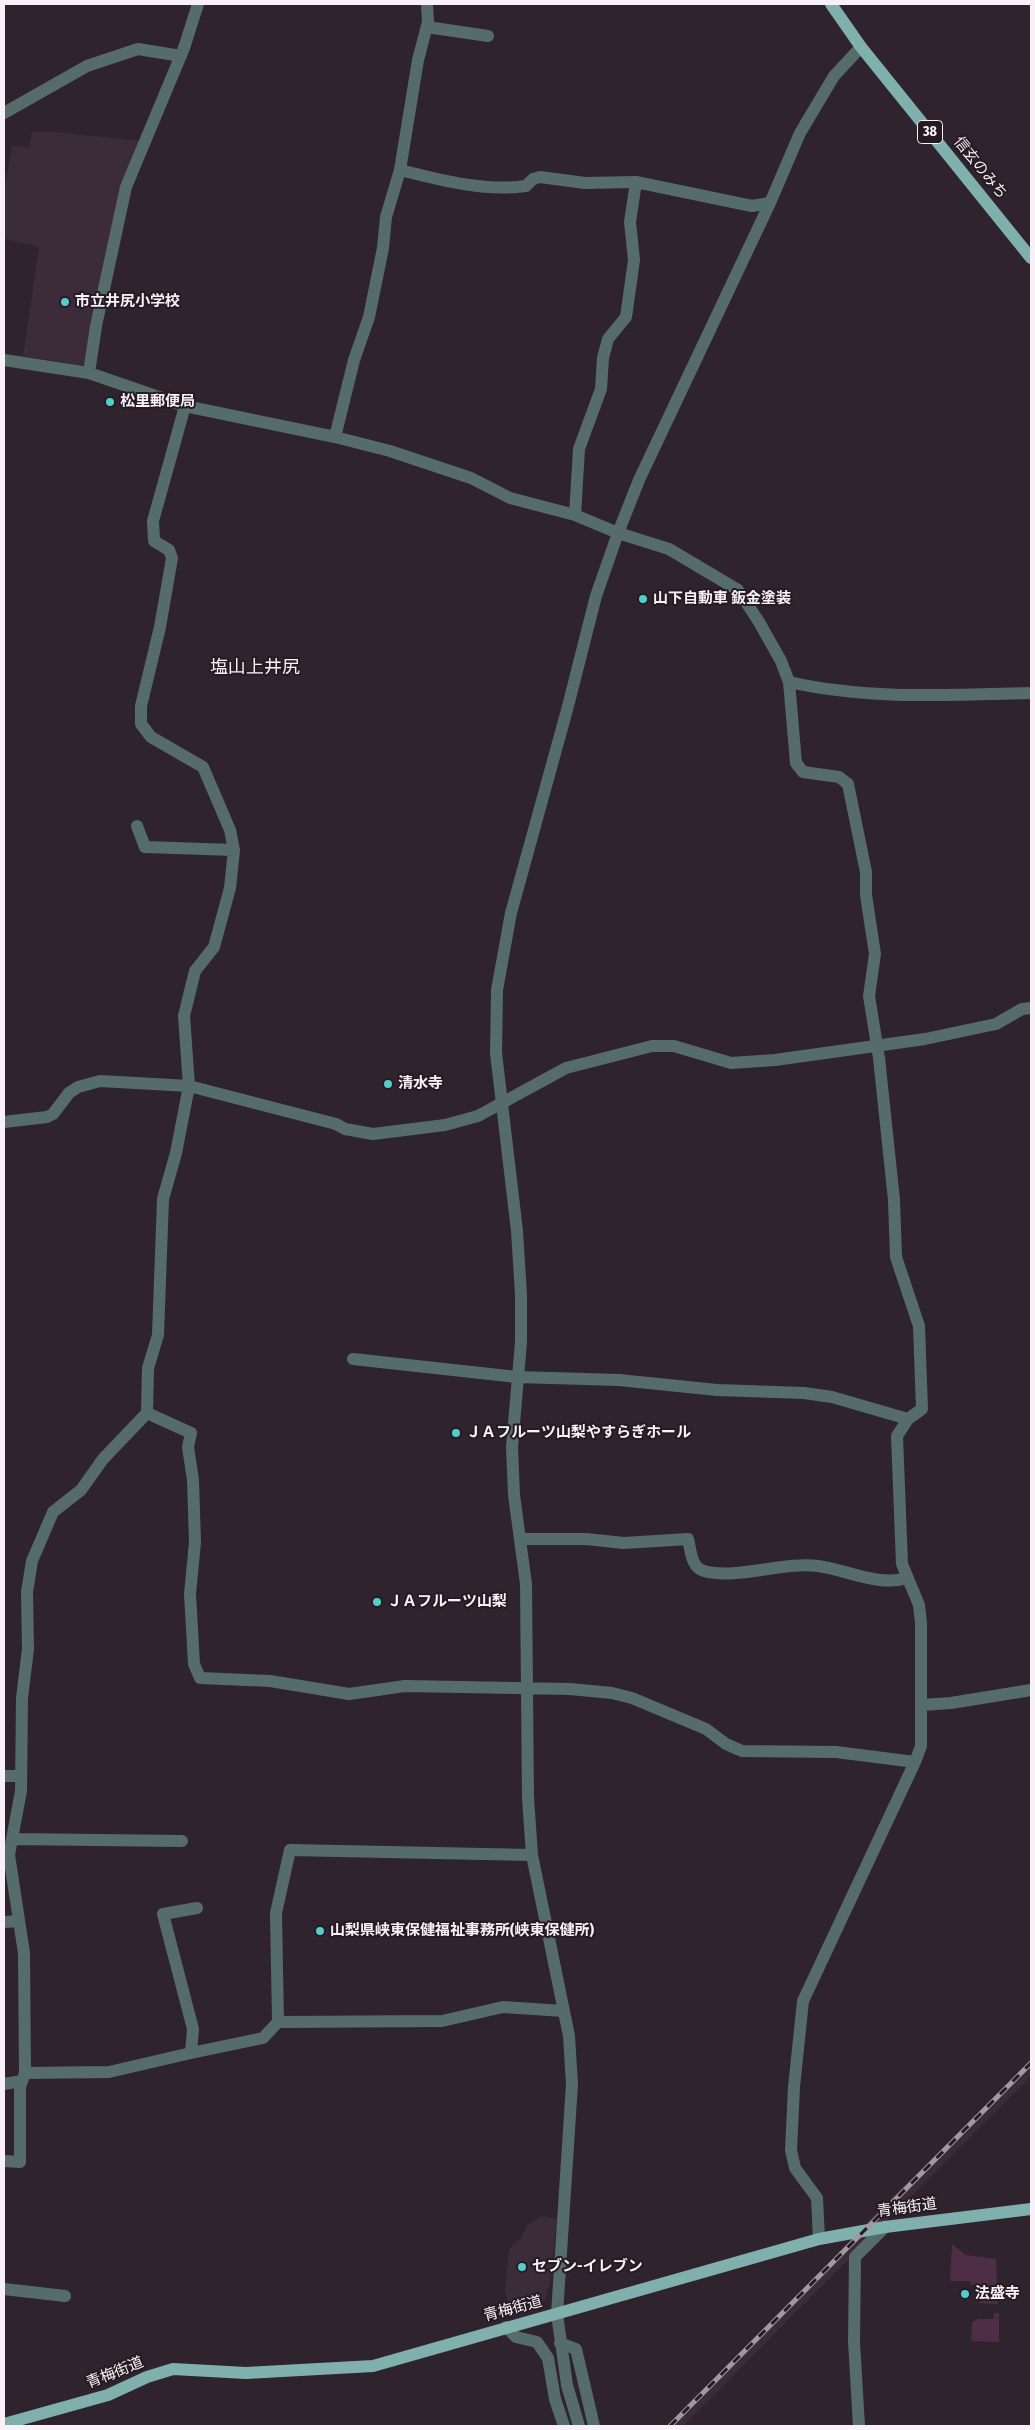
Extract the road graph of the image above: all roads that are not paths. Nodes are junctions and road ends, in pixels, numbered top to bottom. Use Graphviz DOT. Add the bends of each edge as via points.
graph roads {
  1 [pos="198,4"];
  2 [pos="427,4"];
  3 [pos="831,4"];
  4 [pos="427,27"];
  5 [pos="488,36"];
  6 [pos="861,47"];
  7 [pos="180,56"];
  8 [pos="4,113"];
  9 [pos="400,170"];
  10 [pos="636,182"];
  11 [pos="770,203"];
  12 [pos="1031,258"];
  13 [pos="4,360"];
  14 [pos="89,373"];
  15 [pos="185,406"];
  16 [pos="335,437"];
  17 [pos="575,515"];
  18 [pos="618,533"];
  19 [pos="789,682"];
  20 [pos="1031,693"];
  21 [pos="136,826"];
  22 [pos="234,850"];
  23 [pos="1031,1008"];
  24 [pos="877,1047"];
  25 [pos="189,1086"];
  26 [pos="502,1104"];
  27 [pos="4,1122"];
  28 [pos="353,1359"];
  29 [pos="518,1377"];
  30 [pos="147,1414"];
  31 [pos="908,1419"];
  32 [pos="521,1539"];
  33 [pos="908,1578"];
  34 [pos="528,1688"];
  35 [pos="1031,1690"];
  36 [pos="922,1705"];
  37 [pos="915,1762"];
  38 [pos="4,1776"];
  39 [pos="20,1776"];
  40 [pos="12,1839"];
  41 [pos="182,1841"];
  42 [pos="532,1855"];
  43 [pos="197,1908"];
  44 [pos="19,1921"];
  45 [pos="4,1922"];
  46 [pos="564,2011"];
  47 [pos="278,2022"];
  48 [pos="191,2053"];
  49 [pos="24,2077"];
  50 [pos="4,2084"];
  51 [pos="4,2161"];
  52 [pos="1031,2209"];
  53 [pos="885,2227"];
  54 [pos="819,2239"];
  55 [pos="4,2290"];
  56 [pos="65,2296"];
  57 [pos="557,2314"];
  58 [pos="506,2328"];
  59 [pos="560,2343"];
  60 [pos="4,2424"];
  61 [pos="564,2426"];
  62 [pos="579,2426"];
  63 [pos="594,2426"];
  64 [pos="859,2426"];
  1 -- 7 [label="street"];
  2 -- 4 [label="street"];
  3 -- 6 [label="main road, 信玄のみち / 38"];
  4 -- 5 [label="street"];
  4 -- 9 [label="street" via="418,60"];
  6 -- 11 [label="street" via="834,76 800,133"];
  6 -- 12 [label="main road, 信玄のみち / 38"];
  7 -- 8 [label="street" via="138,49 87,66"];
  7 -- 14 [label="street" via="126,187"];
  9 -- 10 [label="street" via="469,184 512,188 526,186 540,177 585,183"];
  9 -- 16 [label="street" via="386,217 368,317"];
  10 -- 11 [label="street" via="752,206"];
  10 -- 17 [label="street" via="630,222 634,260 626,317 608,339 601,389 580,444"];
  11 -- 18 [label="street" via="639,480"];
  13 -- 14 [label="street"];
  14 -- 15 [label="street"];
  15 -- 16 [label="street"];
  15 -- 22 [label="street" via="152,521 154,540 169,550 172,558 140,715 141,724 151,737 204,767 230,830"];
  16 -- 17 [label="street" via="471,478 510,498"];
  17 -- 18 [label="street"];
  18 -- 19 [label="street" via="670,549 738,590 760,622"];
  18 -- 26 [label="street" via="596,596 511,913 497,1000 495,1037"];
  19 -- 20 [label="street" via="906,697"];
  19 -- 24 [label="street" via="796,763 803,772 839,777 848,784 866,872 866,895 875,954 869,996"];
  21 -- 22 [label="street" via="145,847"];
  22 -- 25 [label="street" via="230,888 214,947 195,971 184,1016"];
  23 -- 24 [label="street" via="1022,1009 996,1024"];
  24 -- 26 [label="street" via="747,1063 731,1062 674,1046 652,1046 566,1068"];
  24 -- 31 [label="street" via="894,1200 896,1257 920,1334 922,1409"];
  25 -- 26 [label="street" via="373,1134 445,1125 478,1116"];
  25 -- 27 [label="street" via="88,1083 70,1093 47,1118"];
  25 -- 30 [label="street" via="163,1199 158,1335 148,1368"];
  26 -- 29 [label="street" via="517,1231 521,1333"];
  28 -- 29 [label="street"];
  29 -- 31 [label="street" via="619,1380 717,1390 804,1393 832,1397"];
  29 -- 32 [label="street" via="512,1447 514,1495"];
  30 -- 34 [label="street" via="191,1433 188,1447 193,1480 195,1542 190,1594 194,1664 200,1678 270,1681 349,1694 405,1686"];
  30 -- 39 [label="street" via="103,1459 81,1490 53,1512 32,1561 27,1592 28,1649 22,1698"];
  31 -- 33 [label="street" via="897,1436 900,1542 902,1564"];
  32 -- 33 [label="street" via="586,1539 624,1543 688,1539 695,1565 703,1571 817,1566 874,1580"];
  32 -- 34 [label="street" via="526,1584"];
  33 -- 36 [label="street" via="919,1605"];
  34 -- 37 [label="street" via="570,1689 632,1698 706,1729 742,1751 836,1752"];
  34 -- 42 [label="street" via="528,1798"];
  35 -- 36 [label="street"];
  36 -- 37 [label="street" via="921,1746"];
  37 -- 54 [label="street" via="803,2001 793,2094 791,2150 795,2168 817,2198"];
  38 -- 39 [label="street"];
  39 -- 40 [label="street" via="21,1791"];
  40 -- 41 [label="street"];
  40 -- 44 [label="street" via="9,1855"];
  42 -- 46 [label="street"];
  42 -- 47 [label="street" via="290,1850 276,1913"];
  43 -- 48 [label="street" via="162,1914 193,2029"];
  44 -- 45 [label="street"];
  44 -- 49 [label="street" via="24,1952"];
  46 -- 47 [label="street" via="503,2007 442,2022"];
  46 -- 57 [label="street" via="572,2084"];
  47 -- 48 [label="street" via="263,2038"];
  48 -- 49 [label="street" via="109,2072"];
  49 -- 50 [label="street"];
  49 -- 51 [label="street" via="20,2087 20,2162"];
  52 -- 53 [label="main road, 青梅街道"];
  53 -- 54 [label="main road, 青梅街道"];
  53 -- 64 [label="street" via="855,2257 854,2342"];
  54 -- 57 [label="main road, 青梅街道"];
  55 -- 56 [label="street"];
  57 -- 58 [label="main road, 青梅街道"];
  57 -- 59 [label="street"];
  58 -- 60 [label="main road, 青梅街道" via="373,2366 246,2373 173,2369 146,2377 108,2395"];
  58 -- 61 [label="street" via="516,2336 537,2342 548,2358 555,2399"];
  59 -- 62 [label="street" via="567,2386"];
  59 -- 63 [label="street" via="576,2349"];
}
